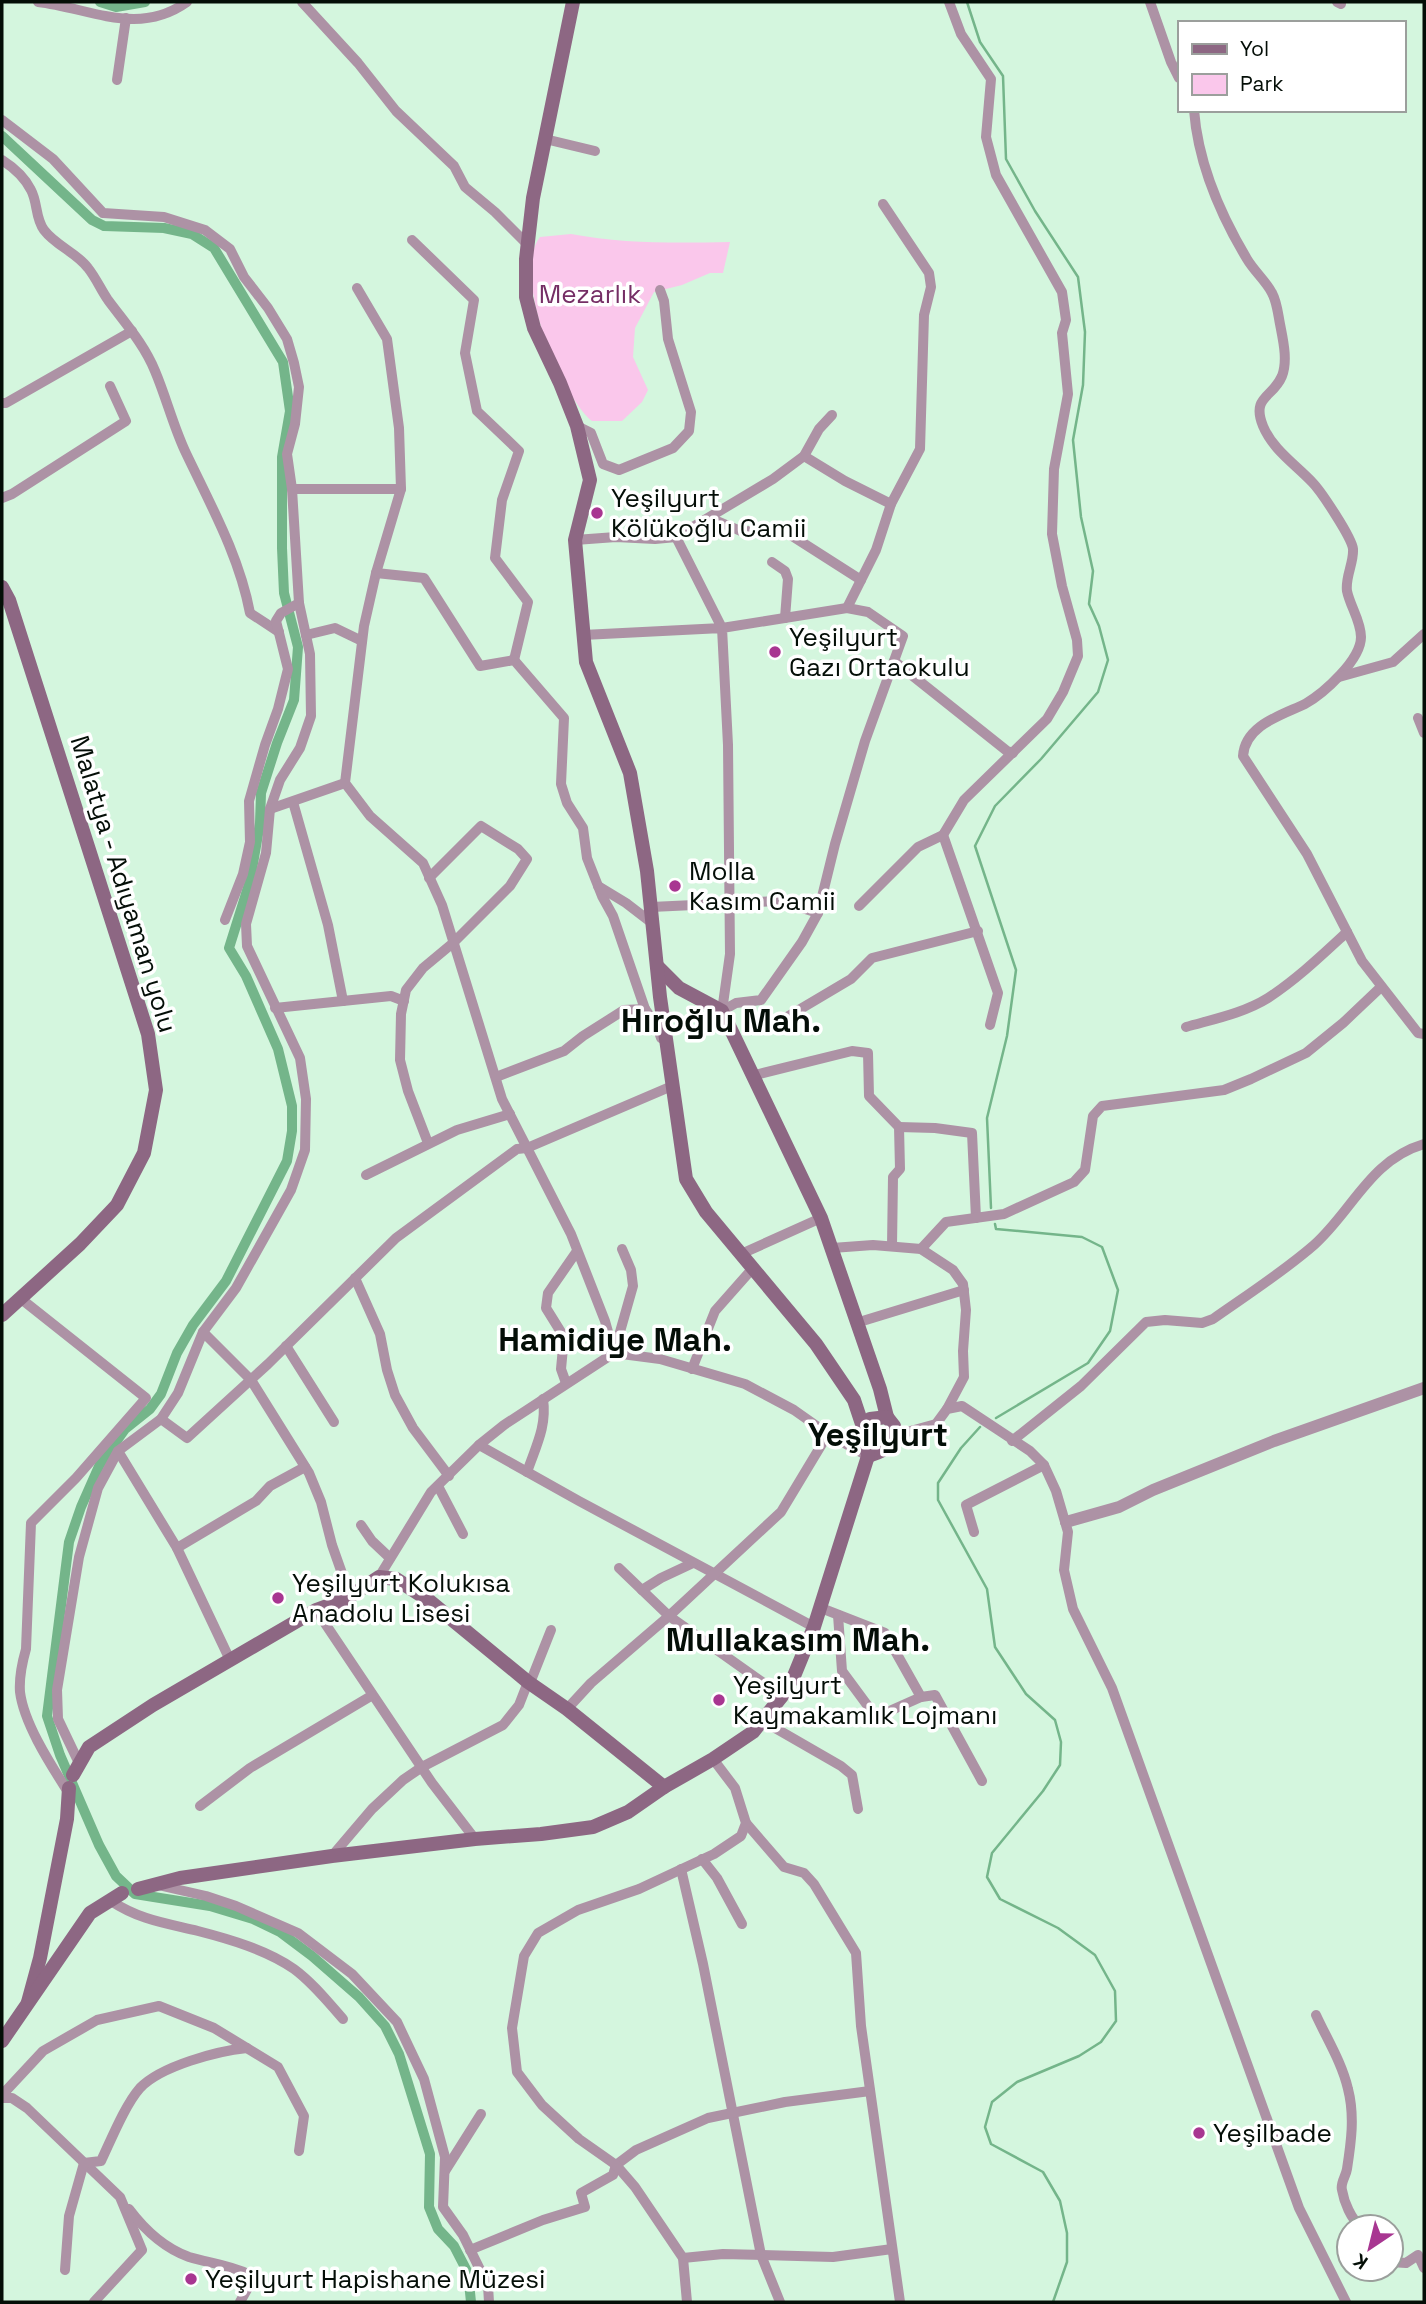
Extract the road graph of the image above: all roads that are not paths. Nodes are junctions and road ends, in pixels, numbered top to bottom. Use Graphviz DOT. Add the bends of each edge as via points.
graph roads {
  1 [pos="38,2"];
  2 [pos="187,2"];
  3 [pos="302,2"];
  4 [pos="573,2"];
  5 [pos="949,2"];
  6 [pos="1150,2"];
  7 [pos="126,18"];
  8 [pos="1178,76"];
  9 [pos="117,80"];
  10 [pos="1194,112"];
  11 [pos="2,120"];
  12 [pos="545,139"];
  13 [pos="595,150"];
  14 [pos="2,160"];
  15 [pos="883,204"];
  16 [pos="412,240"];
  17 [pos="528,245"];
  18 [pos="356,288"];
  19 [pos="660,290"];
  20 [pos="132,331"];
  21 [pos="110,386"];
  22 [pos="2,403"];
  23 [pos="832,415"];
  24 [pos="577,426"];
  25 [pos="804,456"];
  26 [pos="292,489"];
  27 [pos="401,489"];
  28 [pos="2,498"];
  29 [pos="891,503"];
  30 [pos="710,518"];
  31 [pos="676,537"];
  32 [pos="575,540"];
  33 [pos="772,562"];
  34 [pos="376,573"];
  35 [pos="861,580"];
  36 [pos="2,586"];
  37 [pos="296,605"];
  38 [pos="847,608"];
  39 [pos="785,618"];
  40 [pos="722,628"];
  41 [pos="279,632"];
  42 [pos="1424,634"];
  43 [pos="306,635"];
  44 [pos="583,635"];
  45 [pos="362,640"];
  46 [pos="513,660"];
  47 [pos="894,661"];
  48 [pos="1338,677"];
  49 [pos="1418,718"];
  50 [pos="1424,733"];
  51 [pos="1013,752"];
  52 [pos="345,783"];
  53 [pos="293,802"];
  54 [pos="270,809"];
  55 [pos="943,835"];
  56 [pos="429,878"];
  57 [pos="598,886"];
  58 [pos="729,902"];
  59 [pos="626,903"];
  60 [pos="608,906"];
  61 [pos="859,906"];
  62 [pos="651,907"];
  63 [pos="818,913"];
  64 [pos="225,920"];
  65 [pos="652,923"];
  66 [pos="978,931"];
  67 [pos="1347,932"];
  68 [pos="453,943"];
  69 [pos="657,966"];
  70 [pos="1381,987"];
  71 [pos="343,1001"];
  72 [pos="404,1001"];
  73 [pos="275,1008"];
  74 [pos="645,1009"];
  75 [pos="722,1011"];
  76 [pos="990,1025"];
  77 [pos="1186,1027"];
  78 [pos="765,1030"];
  79 [pos="1424,1034"];
  80 [pos="669,1065"];
  81 [pos="755,1075"];
  82 [pos="496,1077"];
  83 [pos="672,1086"];
  84 [pos="510,1114"];
  85 [pos="899,1127"];
  86 [pos="428,1143"];
  87 [pos="1424,1144"];
  88 [pos="527,1148"];
  89 [pos="366,1175"];
  90 [pos="821,1218"];
  91 [pos="976,1218"];
  92 [pos="892,1246"];
  93 [pos="832,1248"];
  94 [pos="622,1249"];
  95 [pos="921,1249"];
  96 [pos="578,1251"];
  97 [pos="741,1254"];
  98 [pos="753,1268"];
  99 [pos="355,1278"];
  100 [pos="964,1290"];
  101 [pos="20,1298"];
  102 [pos="2,1315"];
  103 [pos="856,1323"];
  104 [pos="203,1332"];
  105 [pos="286,1346"];
  106 [pos="614,1353"];
  107 [pos="692,1369"];
  108 [pos="251,1380"];
  109 [pos="566,1383"];
  110 [pos="1424,1388"];
  111 [pos="543,1399"];
  112 [pos="947,1409"];
  113 [pos="887,1417"];
  114 [pos="161,1419"];
  115 [pos="334,1422"];
  116 [pos="863,1427"];
  117 [pos="828,1434"];
  118 [pos="896,1435"];
  119 [pos="1012,1441"];
  120 [pos="480,1445"];
  121 [pos="118,1451"];
  122 [pos="868,1456"];
  123 [pos="1044,1465"];
  124 [pos="305,1467"];
  125 [pos="527,1472"];
  126 [pos="449,1476"];
  127 [pos="438,1486"];
  128 [pos="1066,1522"];
  129 [pos="361,1525"];
  130 [pos="974,1532"];
  131 [pos="463,1534"];
  132 [pos="177,1548"];
  133 [pos="390,1558"];
  134 [pos="693,1563"];
  135 [pos="619,1568"];
  136 [pos="713,1574"];
  137 [pos="379,1577"];
  138 [pos="642,1590"];
  139 [pos="350,1596"];
  140 [pos="821,1608"];
  141 [pos="316,1611"];
  142 [pos="838,1615"];
  143 [pos="668,1616"];
  144 [pos="814,1627"];
  145 [pos="551,1630"];
  146 [pos="230,1660"];
  147 [pos="529,1683"];
  148 [pos="372,1696"];
  149 [pos="782,1696"];
  150 [pos="921,1697"];
  151 [pos="567,1710"];
  152 [pos="764,1721"];
  153 [pos="713,1759"];
  154 [pos="422,1767"];
  155 [pos="72,1780"];
  156 [pos="982,1781"];
  157 [pos="664,1787"];
  158 [pos="201,1806"];
  159 [pos="858,1809"];
  160 [pos="746,1823"];
  161 [pos="475,1839"];
  162 [pos="332,1856"];
  163 [pos="702,1859"];
  164 [pos="681,1869"];
  165 [pos="155,1884"];
  166 [pos="138,1889"];
  167 [pos="117,1897"];
  168 [pos="743,1924"];
  169 [pos="28,2002"];
  170 [pos="1316,2015"];
  171 [pos="343,2019"];
  172 [pos="2,2041"];
  173 [pos="247,2048"];
  174 [pos="870,2091"];
  175 [pos="2,2097"];
  176 [pos="734,2113"];
  177 [pos="481,2114"];
  178 [pos="299,2151"];
  179 [pos="84,2163"];
  180 [pos="617,2165"];
  181 [pos="444,2171"];
  182 [pos="120,2197"];
  183 [pos="1350,2213"];
  184 [pos="892,2249"];
  185 [pos="470,2250"];
  186 [pos="761,2255"];
  187 [pos="683,2258"];
  188 [pos="1405,2263"];
  189 [pos="1424,2268"];
  190 [pos="65,2270"];
  191 [pos="94,2302"];
  192 [pos="240,2302"];
  193 [pos="489,2302"];
  194 [pos="687,2302"];
  195 [pos="780,2302"];
  196 [pos="900,2302"];
  197 [pos="1346,2302"];
  1 -- 7 [label="street"];
  2 -- 7 [label="street" via="155,17"];
  3 -- 17 [label="street" via="396,110 454,166 466,187"];
  4 -- 12 [label="main road"];
  5 -- 51 [label="street" via="961,34 991,79 986,137 996,175 1062,292 1066,320 1062,333 1068,394 1054,469 1052,534 1078,656 1047,719"];
  6 -- 8 [label="street"];
  7 -- 9 [label="street"];
  10 -- 48 [label="street" via="1201,156 1213,188 1247,259 1273,295 1278,313 1284,366 1281,378 1262,399 1259,415 1273,445 1321,493 1352,541 1347,592 1361,639 1355,657"];
  11 -- 26 [label="street" via="54,159 103,213 164,217 205,230 230,249 287,339 294,363 299,387 287,454"];
  12 -- 13 [label="street"];
  12 -- 17 [label="main road"];
  14 -- 20 [label="street" via="32,191 45,231 88,267"];
  15 -- 29 [label="street" via="929,272 931,286 924,315 920,449"];
  16 -- 46 [label="street" via="474,300 464,353 477,411 519,451 502,500 495,558 528,602"];
  17 -- 24 [label="main road" via="526,298 534,328"];
  18 -- 27 [label="street" via="387,339 399,428"];
  19 -- 24 [label="street" via="668,339 691,412 689,431 673,448 619,470 603,464 591,433"];
  20 -- 22 [label="street"];
  20 -- 41 [label="street" via="155,369 184,449 220,522 245,585 250,613"];
  21 -- 28 [label="street" via="126,421"];
  23 -- 25 [label="street"];
  24 -- 32 [label="main road" via="590,480"];
  25 -- 29 [label="street"];
  25 -- 30 [label="street"];
  26 -- 27 [label="street"];
  26 -- 37 [label="street"];
  27 -- 34 [label="street"];
  29 -- 35 [label="street"];
  30 -- 31 [label="street"];
  30 -- 35 [label="street" via="743,532 764,529 789,534"];
  31 -- 32 [label="street"];
  31 -- 40 [label="street"];
  32 -- 44 [label="main road"];
  33 -- 39 [label="street" via="788,579"];
  34 -- 45 [label="street"];
  34 -- 46 [label="street" via="424,578 480,666"];
  35 -- 38 [label="street"];
  36 -- 101 [label="main road, Malatya - Adıyaman yolu" via="148,1034 156,1090 144,1153 117,1205"];
  37 -- 41 [label="street" via="281,612 276,621"];
  37 -- 43 [label="street"];
  38 -- 39 [label="street"];
  38 -- 47 [label="street" via="868,612 903,636"];
  39 -- 40 [label="street"];
  40 -- 44 [label="street"];
  40 -- 58 [label="street"];
  41 -- 64 [label="street" via="288,668 249,801 250,842 243,874"];
  42 -- 48 [label="street" via="1393,662"];
  43 -- 45 [label="street" via="335,628"];
  43 -- 54 [label="street" via="311,716"];
  44 -- 62 [label="main road" via="586,662 630,772"];
  45 -- 52 [label="street"];
  46 -- 57 [label="street" via="564,718 561,784 583,828 587,858"];
  47 -- 51 [label="street"];
  47 -- 63 [label="street" via="865,741"];
  48 -- 67 [label="street" via="1307,702 1255,730 1244,755 1307,854"];
  49 -- 50 [label="street"];
  51 -- 55 [label="street" via="964,800"];
  52 -- 53 [label="street"];
  52 -- 56 [label="street" via="370,816 423,863"];
  53 -- 54 [label="street"];
  53 -- 71 [label="street" via="328,925"];
  54 -- 73 [label="street" via="266,853 246,924 247,946"];
  55 -- 61 [label="street" via="918,847"];
  55 -- 66 [label="street"];
  56 -- 68 [label="street"];
  56 -- 68 [label="street" via="481,826 527,859 510,886"];
  57 -- 59 [label="street"];
  57 -- 60 [label="street"];
  58 -- 62 [label="street"];
  58 -- 63 [label="street" via="780,901"];
  58 -- 75 [label="street" via="730,954"];
  59 -- 60 [label="street"];
  59 -- 65 [label="street"];
  60 -- 74 [label="street"];
  62 -- 65 [label="main road"];
  63 -- 75 [label="street" via="761,1000 736,1003"];
  65 -- 69 [label="main road"];
  66 -- 76 [label="street" via="998,993"];
  66 -- 78 [label="street" via="872,958 852,979"];
  67 -- 70 [label="street"];
  67 -- 77 [label="street" via="1266,999"];
  68 -- 72 [label="street" via="423,968 406,990"];
  68 -- 82 [label="street"];
  69 -- 75 [label="main road" via="679,988"];
  69 -- 80 [label="main road"];
  70 -- 79 [label="street" via="1418,1033"];
  70 -- 91 [label="street" via="1306,1053 1233,1087 1102,1106 1093,1116 1085,1170 1074,1182 1004,1214"];
  71 -- 72 [label="street" via="391,996"];
  71 -- 73 [label="street"];
  72 -- 86 [label="street" via="400,1060"];
  73 -- 104 [label="street" via="300,1058 306,1099 305,1150 291,1190 236,1288"];
  74 -- 80 [label="street" via="657,1026"];
  74 -- 82 [label="street" via="624,1010 564,1051"];
  75 -- 81 [label="main road"];
  80 -- 83 [label="main road"];
  81 -- 85 [label="street" via="852,1051 868,1053 869,1096"];
  81 -- 90 [label="main road"];
  82 -- 84 [label="street"];
  83 -- 88 [label="street"];
  83 -- 97 [label="main road" via="686,1179"];
  84 -- 86 [label="street"];
  84 -- 88 [label="street"];
  85 -- 91 [label="street" via="972,1133"];
  85 -- 92 [label="street"];
  86 -- 89 [label="street"];
  87 -- 119 [label="street" via="1407,1149 1378,1169 1317,1242 1287,1267 1213,1319 1202,1323 1146,1322 1080,1386"];
  88 -- 96 [label="street"];
  88 -- 99 [label="street" via="517,1149 396,1238"];
  90 -- 93 [label="main road"];
  90 -- 97 [label="street"];
  91 -- 95 [label="street" via="946,1222"];
  92 -- 93 [label="street"];
  92 -- 95 [label="street"];
  93 -- 103 [label="main road"];
  94 -- 106 [label="street" via="633,1286"];
  95 -- 100 [label="street" via="953,1270"];
  96 -- 106 [label="street"];
  96 -- 109 [label="street" via="548,1293 546,1308 564,1337 561,1369"];
  97 -- 98 [label="main road"];
  98 -- 107 [label="street" via="715,1311"];
  98 -- 116 [label="main road" via="823,1355 854,1400"];
  99 -- 105 [label="street"];
  99 -- 126 [label="street" via="380,1334 395,1395"];
  100 -- 103 [label="street"];
  100 -- 112 [label="street" via="964,1377"];
  101 -- 102 [label="main road, Malatya - Adıyaman yolu"];
  101 -- 155 [label="street" via="146,1398 31,1522 20,1692 25,1714"];
  103 -- 113 [label="main road"];
  104 -- 108 [label="street"];
  104 -- 114 [label="street" via="178,1393"];
  105 -- 108 [label="street"];
  105 -- 115 [label="street"];
  106 -- 107 [label="street"];
  106 -- 109 [label="street"];
  107 -- 117 [label="street" via="745,1384"];
  108 -- 114 [label="street" via="187,1438"];
  108 -- 124 [label="street"];
  109 -- 111 [label="street"];
  110 -- 128 [label="street" via="1274,1441 1119,1507"];
  111 -- 120 [label="street"];
  111 -- 125 [label="street" via="543,1427"];
  112 -- 118 [label="street" via="936,1424"];
  112 -- 119 [label="street" via="962,1406"];
  113 -- 116 [label="main road" via="870,1419"];
  113 -- 118 [label="main road"];
  114 -- 121 [label="street"];
  116 -- 122 [label="main road"];
  117 -- 122 [label="street"];
  117 -- 136 [label="street" via="781,1512"];
  118 -- 122 [label="main road" via="882,1452"];
  119 -- 123 [label="street"];
  120 -- 125 [label="street"];
  120 -- 126 [label="street"];
  121 -- 132 [label="street"];
  121 -- 155 [label="street" via="98,1488 79,1557 57,1690 58,1718"];
  122 -- 140 [label="main road"];
  123 -- 128 [label="street"];
  123 -- 130 [label="street" via="966,1505"];
  124 -- 132 [label="street"];
  124 -- 139 [label="street" via="321,1502"];
  125 -- 134 [label="street"];
  126 -- 127 [label="street"];
  127 -- 131 [label="street"];
  127 -- 133 [label="street"];
  128 -- 197 [label="street" via="1064,1570 1073,1609 1112,1688 1299,2208"];
  129 -- 133 [label="street"];
  132 -- 146 [label="street"];
  133 -- 137 [label="street"];
  134 -- 136 [label="street"];
  134 -- 138 [label="street"];
  135 -- 138 [label="street"];
  136 -- 143 [label="street"];
  136 -- 144 [label="street"];
  137 -- 139 [label="main road"];
  137 -- 147 [label="main road" via="396,1579 427,1599"];
  138 -- 143 [label="street"];
  139 -- 141 [label="main road"];
  140 -- 142 [label="street"];
  140 -- 144 [label="main road"];
  141 -- 146 [label="main road"];
  141 -- 148 [label="street"];
  142 -- 150 [label="street" via="885,1633"];
  142 -- 150 [label="street" via="842,1671 876,1717"];
  143 -- 149 [label="street"];
  143 -- 151 [label="street"];
  144 -- 149 [label="main road"];
  145 -- 147 [label="street"];
  146 -- 155 [label="main road" via="89,1747"];
  147 -- 151 [label="main road"];
  147 -- 154 [label="street" via="503,1725"];
  148 -- 154 [label="street"];
  148 -- 158 [label="street" via="250,1768"];
  149 -- 152 [label="main road"];
  150 -- 156 [label="street" via="935,1695"];
  151 -- 157 [label="main road"];
  152 -- 153 [label="main road"];
  152 -- 159 [label="street" via="852,1775"];
  153 -- 157 [label="main road"];
  153 -- 160 [label="street" via="735,1788"];
  154 -- 161 [label="street"];
  154 -- 162 [label="street" via="372,1809"];
  155 -- 169 [label="main road" via="68,1819"];
  157 -- 161 [label="main road" via="628,1812 593,1827"];
  160 -- 163 [label="street" via="741,1836"];
  160 -- 174 [label="street" via="783,1867 804,1873 814,1884 856,1953"];
  161 -- 162 [label="main road"];
  162 -- 165 [label="main road"];
  163 -- 164 [label="street"];
  163 -- 168 [label="street"];
  164 -- 176 [label="street"];
  164 -- 180 [label="street" via="578,1910 538,1933 524,1956 512,2028 517,2072 542,2105"];
  165 -- 166 [label="main road"];
  165 -- 181 [label="street" via="236,1906 298,1933 352,1974 397,2022 424,2079 445,2157"];
  166 -- 167 [label="street"];
  167 -- 169 [label="main road" via="90,1913"];
  167 -- 171 [label="street" via="141,1918 218,1936 292,1968"];
  169 -- 172 [label="main road"];
  170 -- 183 [label="street" via="1349,2089 1351,2141 1341,2189"];
  173 -- 175 [label="street" via="214,2028 159,2006 97,2020 43,2051"];
  173 -- 178 [label="street" via="278,2067 304,2116"];
  173 -- 179 [label="street" via="183,2064 141,2088 101,2161"];
  174 -- 176 [label="street"];
  174 -- 184 [label="street"];
  175 -- 179 [label="street" via="27,2108"];
  176 -- 180 [label="street" via="708,2118 636,2150"];
  176 -- 186 [label="street"];
  177 -- 181 [label="street"];
  179 -- 182 [label="street"];
  179 -- 190 [label="street" via="69,2216"];
  180 -- 185 [label="street" via="613,2175 581,2193 585,2207"];
  180 -- 187 [label="street"];
  181 -- 185 [label="street" via="443,2207"];
  182 -- 191 [label="street" via="142,2250"];
  182 -- 192 [label="street" via="142,2226 164,2244 187,2256 248,2274 250,2284"];
  184 -- 186 [label="street" via="834,2257"];
  184 -- 196 [label="street"];
  185 -- 193 [label="street" via="488,2286"];
  186 -- 187 [label="street"];
  186 -- 195 [label="street"];
  187 -- 194 [label="street"];
  188 -- 189 [label="street" via="1418,2255"];
}
